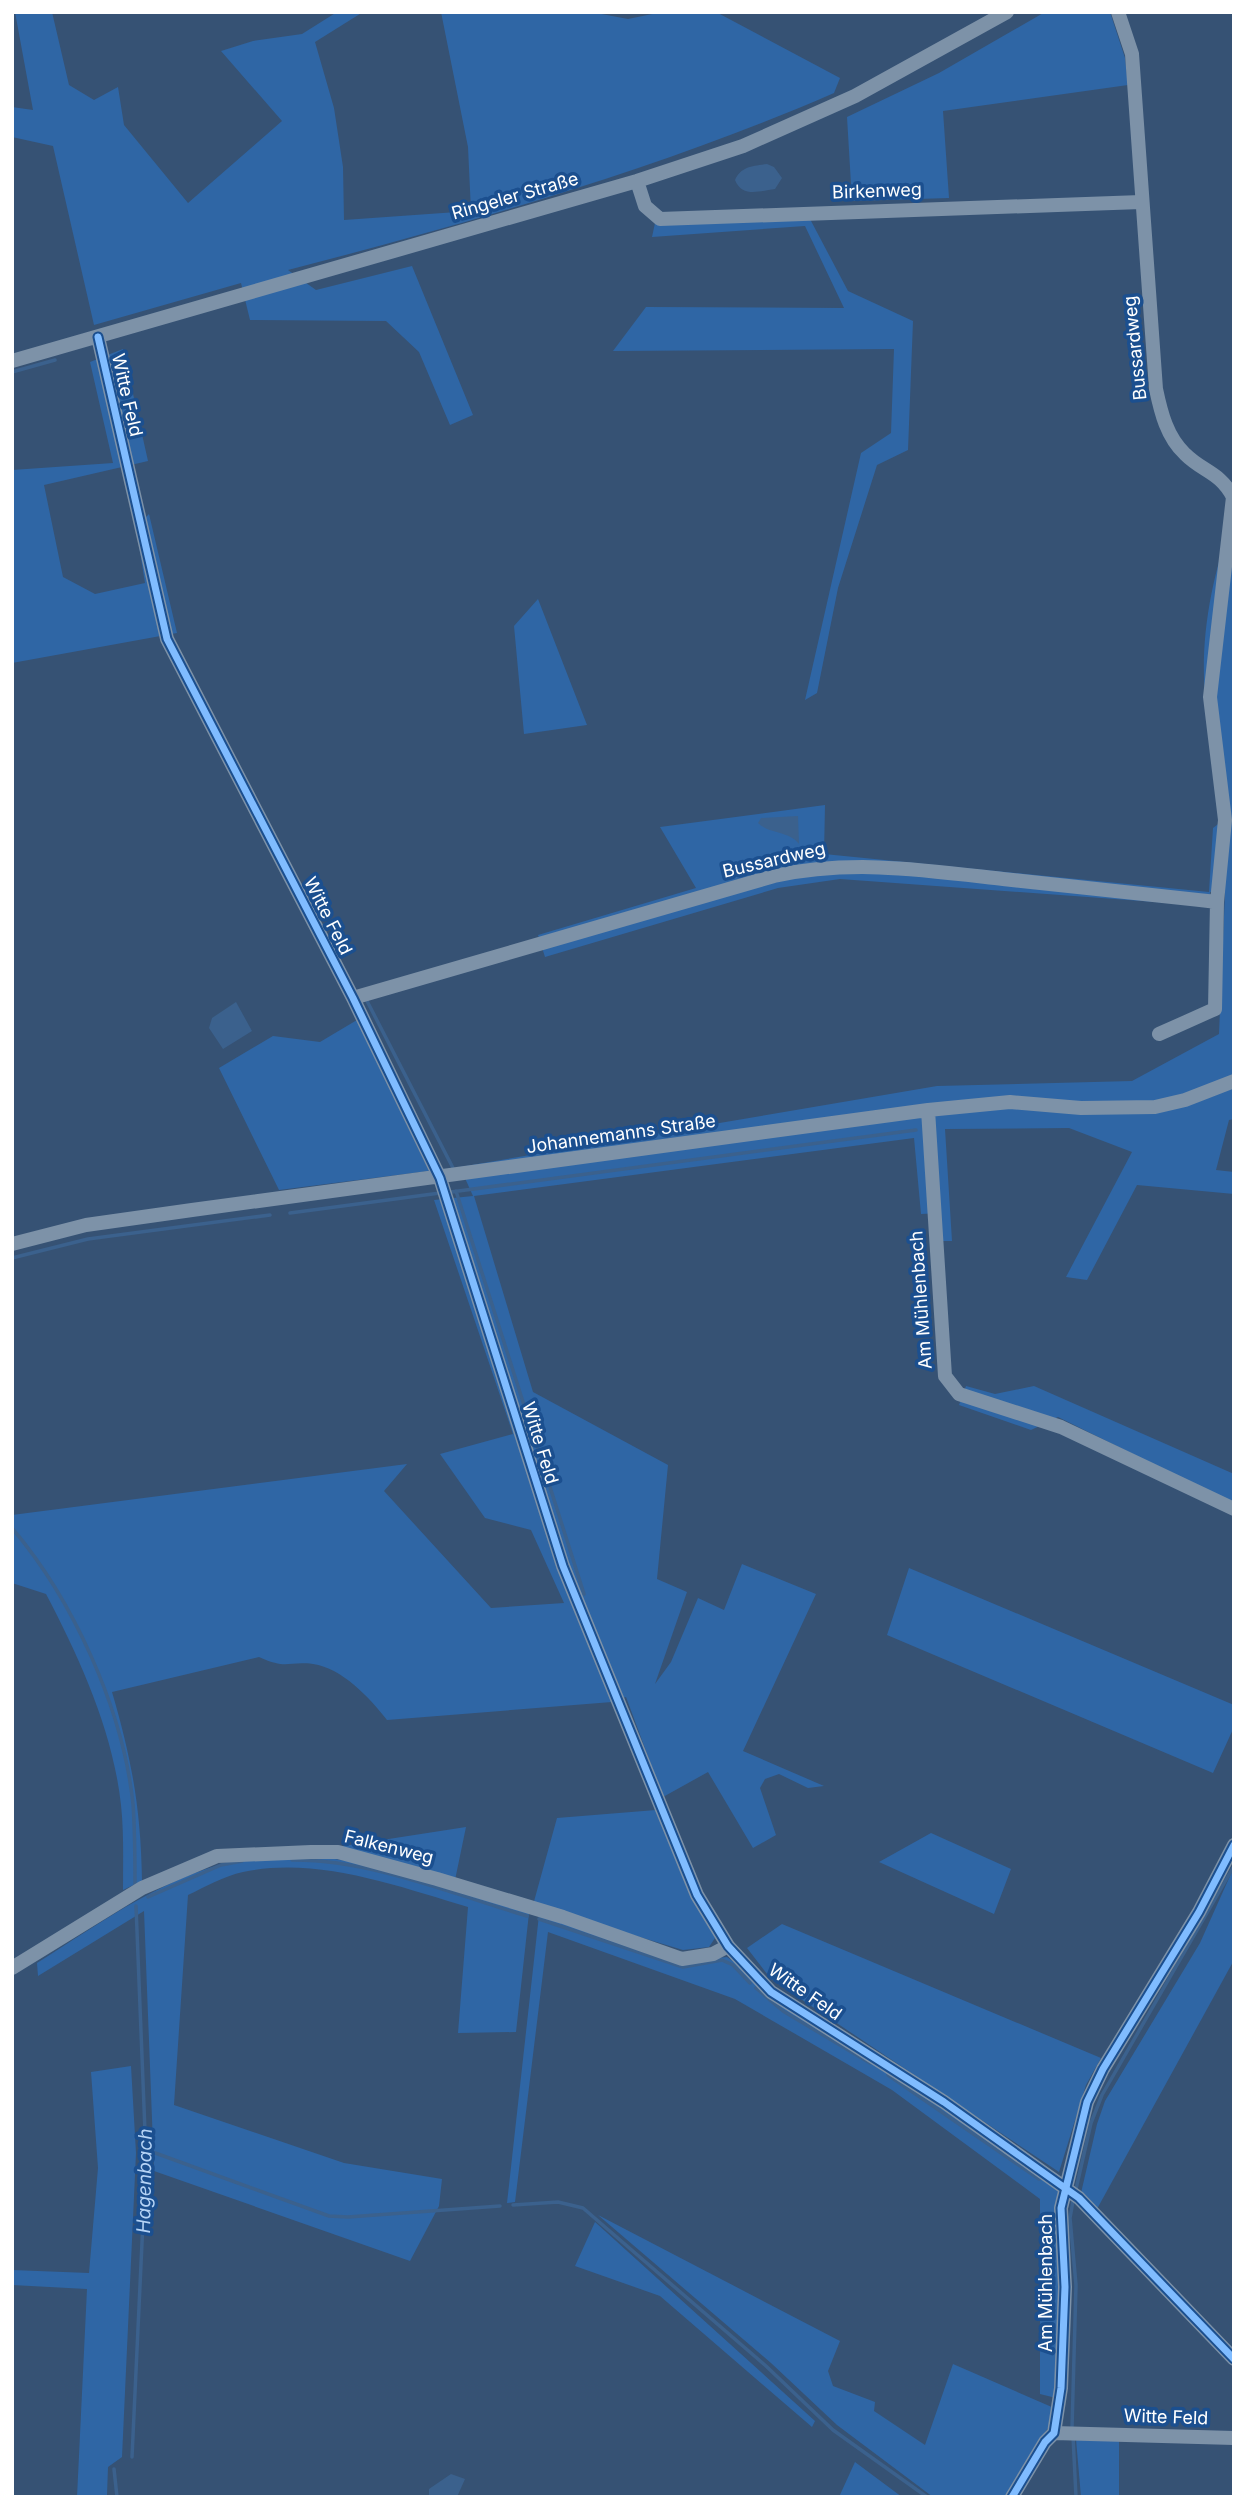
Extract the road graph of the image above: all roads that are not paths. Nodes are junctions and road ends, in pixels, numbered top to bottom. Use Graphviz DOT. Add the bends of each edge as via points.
graph roads {
  1 [pos="1007,12"];
  2 [pos="1118,12"];
  3 [pos="637,181"];
  4 [pos="1141,202"];
  5 [pos="98,337"];
  6 [pos="12,361"];
  7 [pos="1217,902"];
  8 [pos="354,998"];
  9 [pos="1158,1034"];
  10 [pos="1234,1081"];
  11 [pos="928,1111"];
  12 [pos="440,1178"];
  13 [pos="12,1244"];
  14 [pos="1234,1509"];
  15 [pos="1234,1845"];
  16 [pos="728,1946"];
  17 [pos="12,1968"];
  18 [pos="1065,2187"];
  19 [pos="1234,2359"];
  20 [pos="1066,2433"];
  21 [pos="1234,2438"];
  22 [pos="1012,2497"];
  1 -- 3 [label="street, Ringeler Straße" via="855,96 743,146"];
  2 -- 4 [label="street, Bussardweg" via="1132,54"];
  3 -- 4 [label="street, Birkenweg" via="645,206 660,219"];
  3 -- 5 [label="street, Ringeler Straße"];
  4 -- 7 [label="street, Bussardweg" via="1162,415 1186,455 1224,480 1233,497 1210,697 1225,820"];
  5 -- 6 [label="street, Ringeler Straße"];
  5 -- 8 [label="street, Witte Feld" via="167,639"];
  7 -- 8 [label="street, Bussardweg" via="915,869 813,868"];
  7 -- 9 [label="street, Bussardweg" via="1215,1009"];
  8 -- 12 [label="street, Witte Feld"];
  10 -- 11 [label="street, Johannemanns Straße" via="1155,1107 1081,1108 1010,1102"];
  11 -- 12 [label="street, Johannemanns Straße"];
  11 -- 14 [label="street, Am Mühlenbach" via="945,1376 959,1394 1061,1427"];
  12 -- 13 [label="street, Johannemanns Straße" via="100,1223"];
  12 -- 16 [label="street, Witte Feld" via="563,1566 697,1895"];
  15 -- 18 [label="street, Am Mühlenbach" via="1199,1912 1103,2069 1087,2102"];
  16 -- 17 [label="street, Falkenweg" via="713,1954 682,1959 437,1879 338,1852 311,1852 217,1856 142,1888"];
  16 -- 18 [label="street, Witte Feld" via="771,1992 944,2102"];
  18 -- 19 [label="street, Witte Feld"];
  18 -- 20 [label="street, Am Mühlenbach" via="1061,2208"];
  20 -- 21 [label="street, Witte Feld"];
  20 -- 22 [label="street" via="1045,2442"];
}
